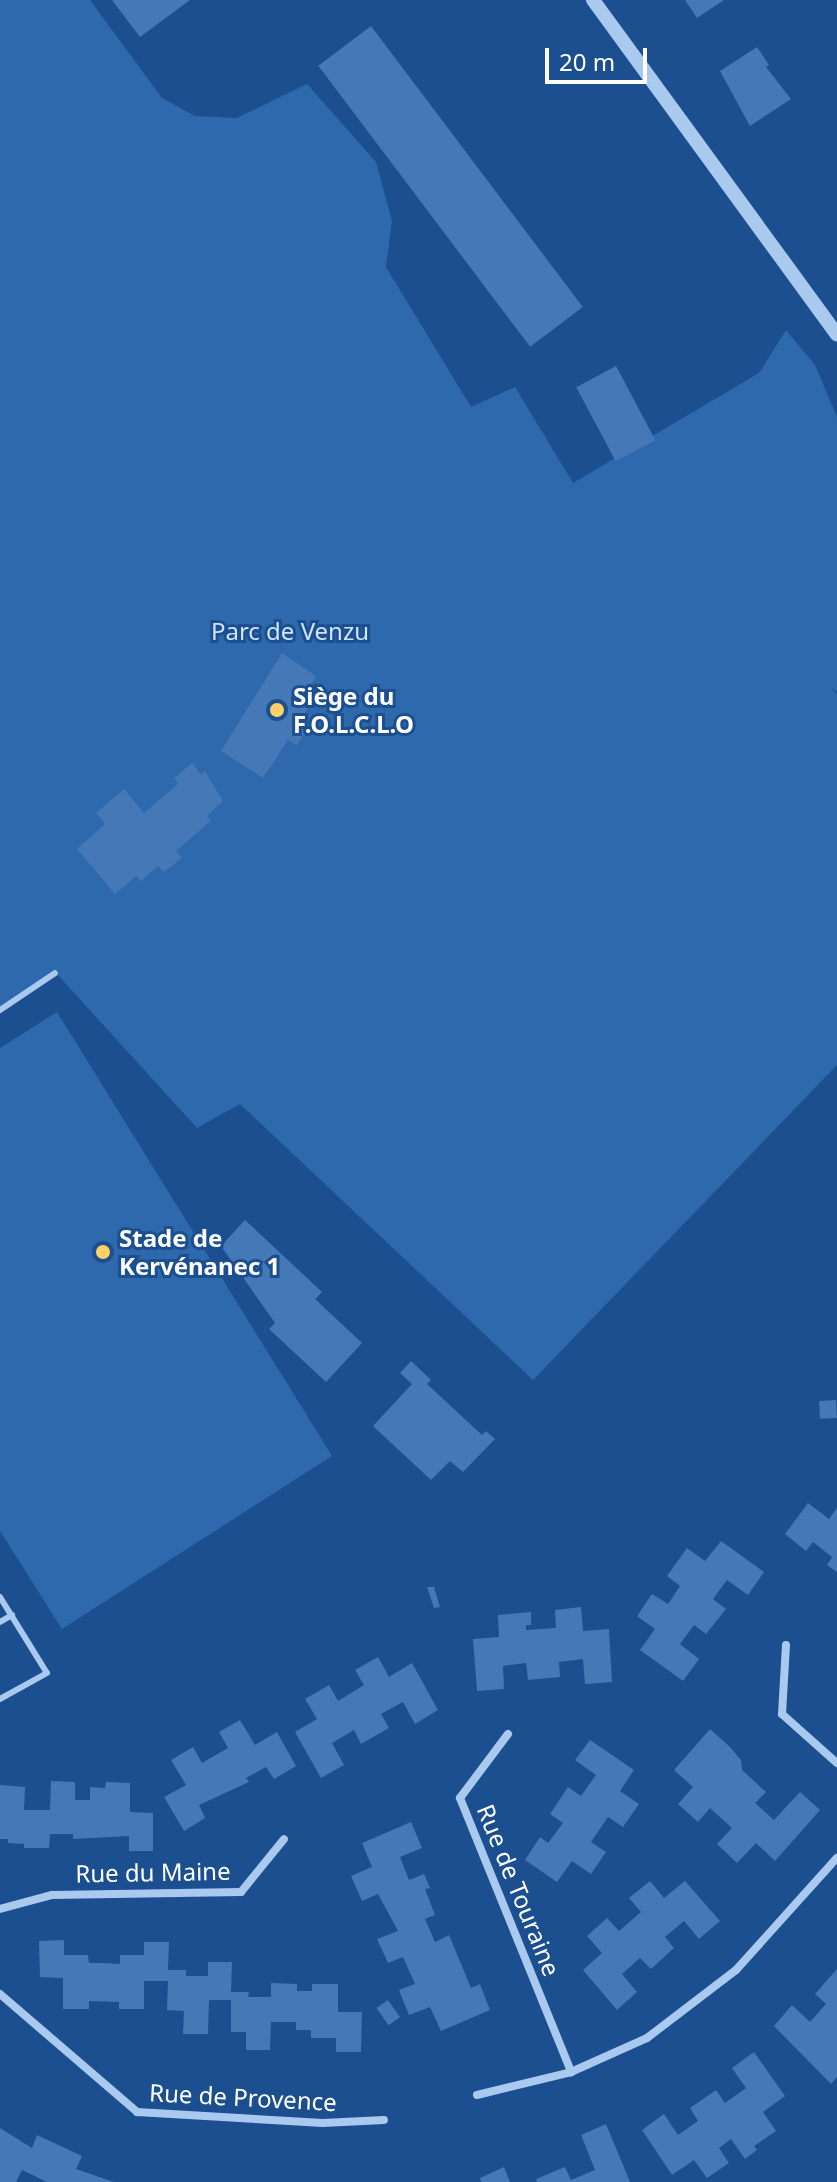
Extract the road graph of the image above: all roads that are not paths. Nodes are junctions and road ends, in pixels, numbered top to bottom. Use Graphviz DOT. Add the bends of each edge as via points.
graph roads {
  1 [pos="593,0"];
  2 [pos="837,335"];
  3 [pos="55,973"];
  4 [pos="0,1010"];
  5 [pos="0,1597"];
  6 [pos="12,1615"];
  7 [pos="0,1622"];
  8 [pos="786,1645"];
  9 [pos="0,1699"];
  10 [pos="508,1734"];
  11 [pos="837,1763"];
  12 [pos="284,1839"];
  13 [pos="837,1858"];
  14 [pos="0,1909"];
  15 [pos="0,1994"];
  16 [pos="571,2072"];
  17 [pos="477,2095"];
  18 [pos="384,2120"];
  1 -- 2 [label="street"];
  3 -- 4 [label="lane"];
  5 -- 6 [label="lane"];
  6 -- 7 [label="lane"];
  6 -- 9 [label="lane" via="47,1673"];
  8 -- 11 [label="street" via="782,1714"];
  10 -- 16 [label="street, Rue de Touraine" via="460,1798"];
  12 -- 14 [label="street, Rue du Maine" via="241,1892 52,1895"];
  13 -- 16 [label="street" via="736,1970 647,2038"];
  15 -- 18 [label="street, Rue de Provence" via="137,2112 323,2123"];
  16 -- 17 [label="street"];
}
